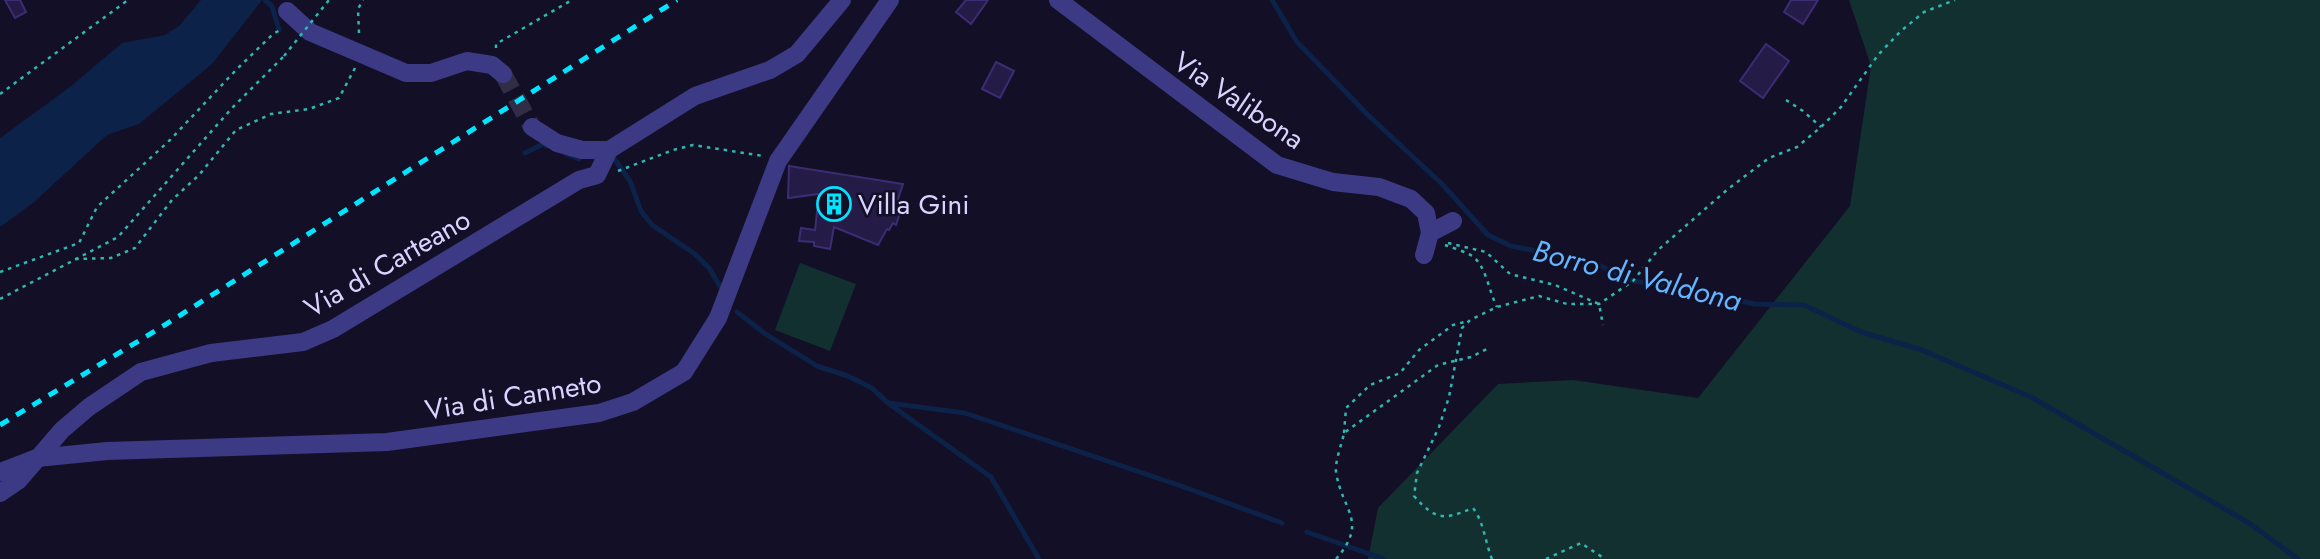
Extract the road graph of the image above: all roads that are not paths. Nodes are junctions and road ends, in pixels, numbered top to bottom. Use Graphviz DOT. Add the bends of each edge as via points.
graph roads {
  1 [pos="842,0"];
  2 [pos="890,0"];
  3 [pos="1058,0"];
  4 [pos="285,19"];
  5 [pos="503,74"];
  6 [pos="532,127"];
  7 [pos="609,150"];
  8 [pos="1452,221"];
  9 [pos="1429,235"];
  10 [pos="1424,256"];
  11 [pos="37,458"];
  12 [pos="0,472"];
  13 [pos="0,493"];
  1 -- 7 [label="street" via="797,54 770,70 695,96"];
  2 -- 11 [label="street, Via di Canneto" via="778,161 718,317 684,372 633,402 599,413 387,442 107,451"];
  3 -- 9 [label="street, Via Valibona" via="1277,166 1333,182 1380,187 1411,199 1426,213"];
  4 -- 5 [label="street" via="357,60 406,73 430,73 467,61 492,65"];
  6 -- 7 [label="street" via="557,143 582,150"];
  7 -- 11 [label="street, Via di Carteano" via="597,175 579,180 333,329 278,346 211,353 141,372 62,429"];
  8 -- 9 [label="street"];
  9 -- 10 [label="street"];
  11 -- 12 [label="street, Via di Canneto"];
  11 -- 13 [label="street, Via di Carteano" via="19,480"];
}
